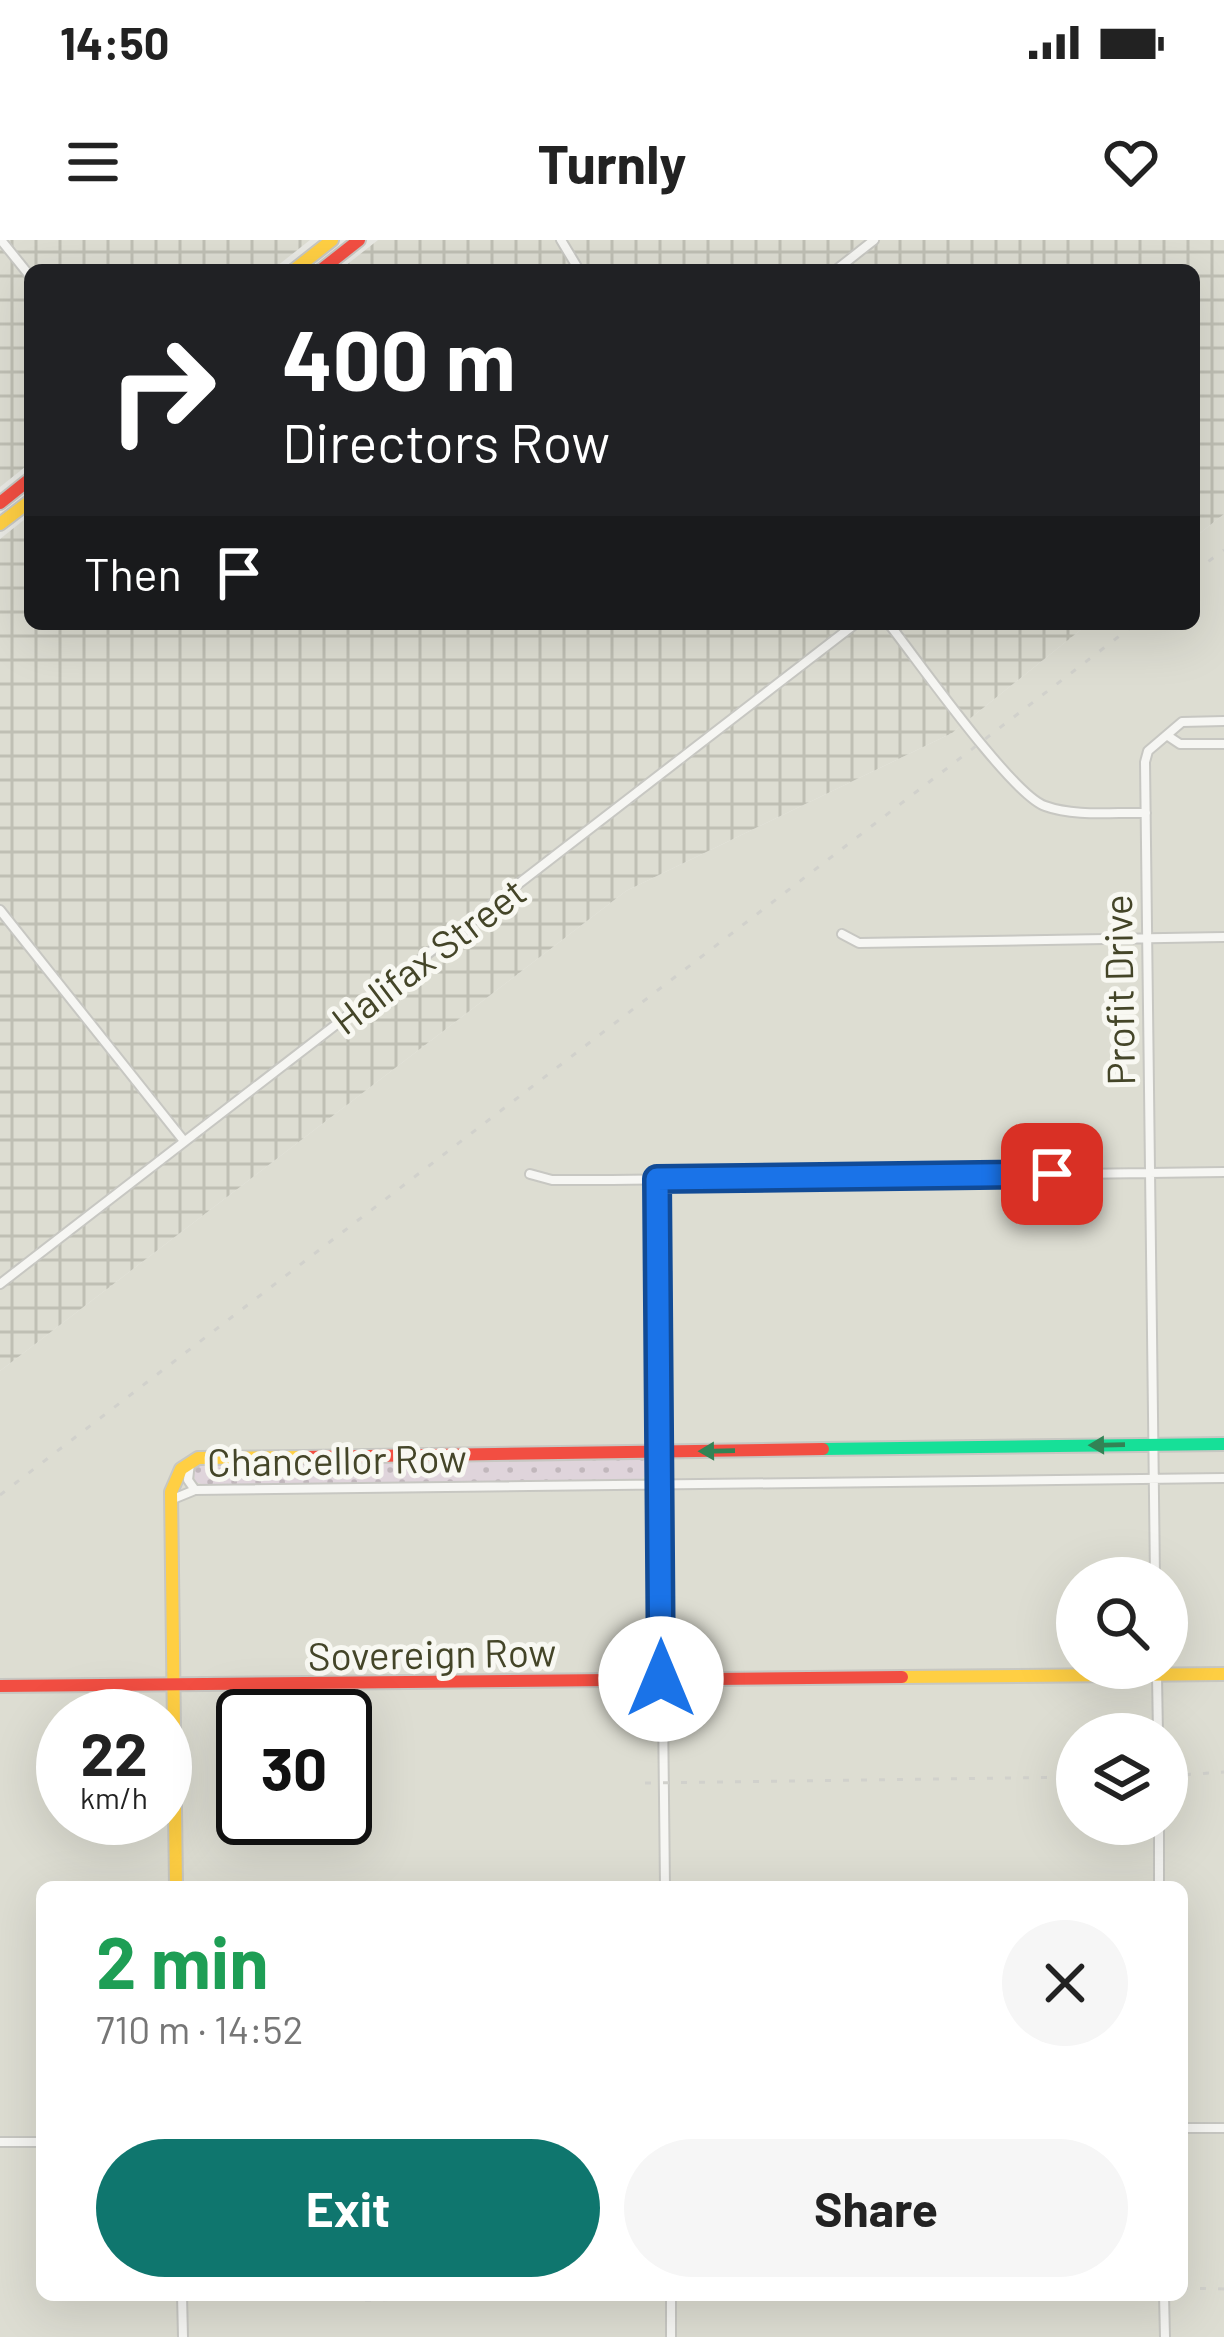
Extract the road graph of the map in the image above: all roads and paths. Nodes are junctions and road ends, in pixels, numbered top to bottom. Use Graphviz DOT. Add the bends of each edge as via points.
graph roads {
  1 [pos="2,240"];
  2 [pos="332,240"];
  3 [pos="359,240"];
  4 [pos="874,240"];
  5 [pos="315,254"];
  6 [pos="302,264"];
  7 [pos="321,264"];
  8 [pos="328,264"];
  9 [pos="844,264"];
  10 [pos="24,268"];
  11 [pos="24,484"];
  12 [pos="0,503"];
  13 [pos="24,506"];
  14 [pos="0,524"];
  15 [pos="847,630"];
  16 [pos="894,630"];
  17 [pos="1224,721"];
  18 [pos="1168,736"];
  19 [pos="1224,744"];
  20 [pos="1146,812"];
  21 [pos="0,910"];
  22 [pos="842,934"];
  23 [pos="1224,937"];
  24 [pos="1148,938"];
  25 [pos="184,1141"];
  26 [pos="1224,1172"];
  27 [pos="1150,1173"];
  28 [pos="530,1174"];
  29 [pos="657,1179"];
  30 [pos="0,1283"];
  31 [pos="1154,1444"];
  32 [pos="1224,1444"];
  33 [pos="660,1451"];
  34 [pos="190,1461"];
  35 [pos="1224,1478"];
  36 [pos="1154,1479"];
  37 [pos="661,1484"];
  38 [pos="195,1490"];
  39 [pos="173,1499"];
  40 [pos="1155,1557"];
  41 [pos="1056,1673"];
  42 [pos="1188,1673"];
  43 [pos="1224,1674"];
  44 [pos="661,1679"];
  45 [pos="0,1686"];
  46 [pos="173,1686"];
  47 [pos="1159,1845"];
  48 [pos="176,1881"];
  49 [pos="665,1881"];
  50 [pos="1159,1881"];
  51 [pos="1188,2128"];
  52 [pos="1224,2128"];
  53 [pos="0,2142"];
  54 [pos="36,2142"];
  55 [pos="182,2301"];
  56 [pos="670,2301"];
  57 [pos="1164,2301"];
  58 [pos="183,2337"];
  59 [pos="671,2337"];
  60 [pos="1165,2337"];
  1 -- 10 [label="street"];
  2 -- 5 [label="street"];
  3 -- 8 [label="street"];
  4 -- 9 [label="street"];
  5 -- 6 [label="street"];
  5 -- 7 [label="street"];
  11 -- 12 [label="street"];
  13 -- 14 [label="street"];
  15 -- 25 [label="street, Halifax Street"];
  16 -- 20 [label="street" via="1024,794 1049,808"];
  17 -- 18 [label="street" via="1182,722"];
  18 -- 19 [label="street" via="1180,744"];
  18 -- 20 [label="street, Profit Drive" via="1144,762"];
  20 -- 24 [label="street, Profit Drive"];
  21 -- 25 [label="street"];
  22 -- 24 [label="street" via="859,943"];
  23 -- 24 [label="street"];
  24 -- 27 [label="street, Profit Drive"];
  25 -- 30 [label="street, Halifax Street"];
  26 -- 27 [label="street"];
  27 -- 29 [label="street"];
  27 -- 31 [label="street, Profit Drive"];
  28 -- 29 [label="street"];
  29 -- 33 [label="street"];
  31 -- 32 [label="street, Chancellor Row"];
  31 -- 33 [label="street, Chancellor Row, one-way"];
  31 -- 36 [label="street, Profit Drive"];
  33 -- 34 [label="street, Chancellor Row"];
  33 -- 37 [label="street"];
  34 -- 38 [label="street"];
  34 -- 39 [label="street, Chancellor Row" via="174,1480"];
  35 -- 36 [label="street, Chancellor Row"];
  36 -- 37 [label="street, Chancellor Row"];
  36 -- 40 [label="street, Profit Drive"];
  37 -- 38 [label="street, Chancellor Row"];
  37 -- 44 [label="street"];
  38 -- 39 [label="street, Chancellor Row"];
  39 -- 46 [label="street"];
  41 -- 44 [label="street, Sovereign Row"];
  42 -- 43 [label="street, Sovereign Row"];
  44 -- 46 [label="street, Sovereign Row"];
  44 -- 49 [label="street"];
  45 -- 46 [label="street, Sovereign Row"];
  46 -- 48 [label="street"];
  47 -- 50 [label="street"];
  51 -- 52 [label="street"];
  53 -- 54 [label="street"];
  55 -- 58 [label="street"];
  56 -- 59 [label="street"];
  57 -- 60 [label="street"];
}
